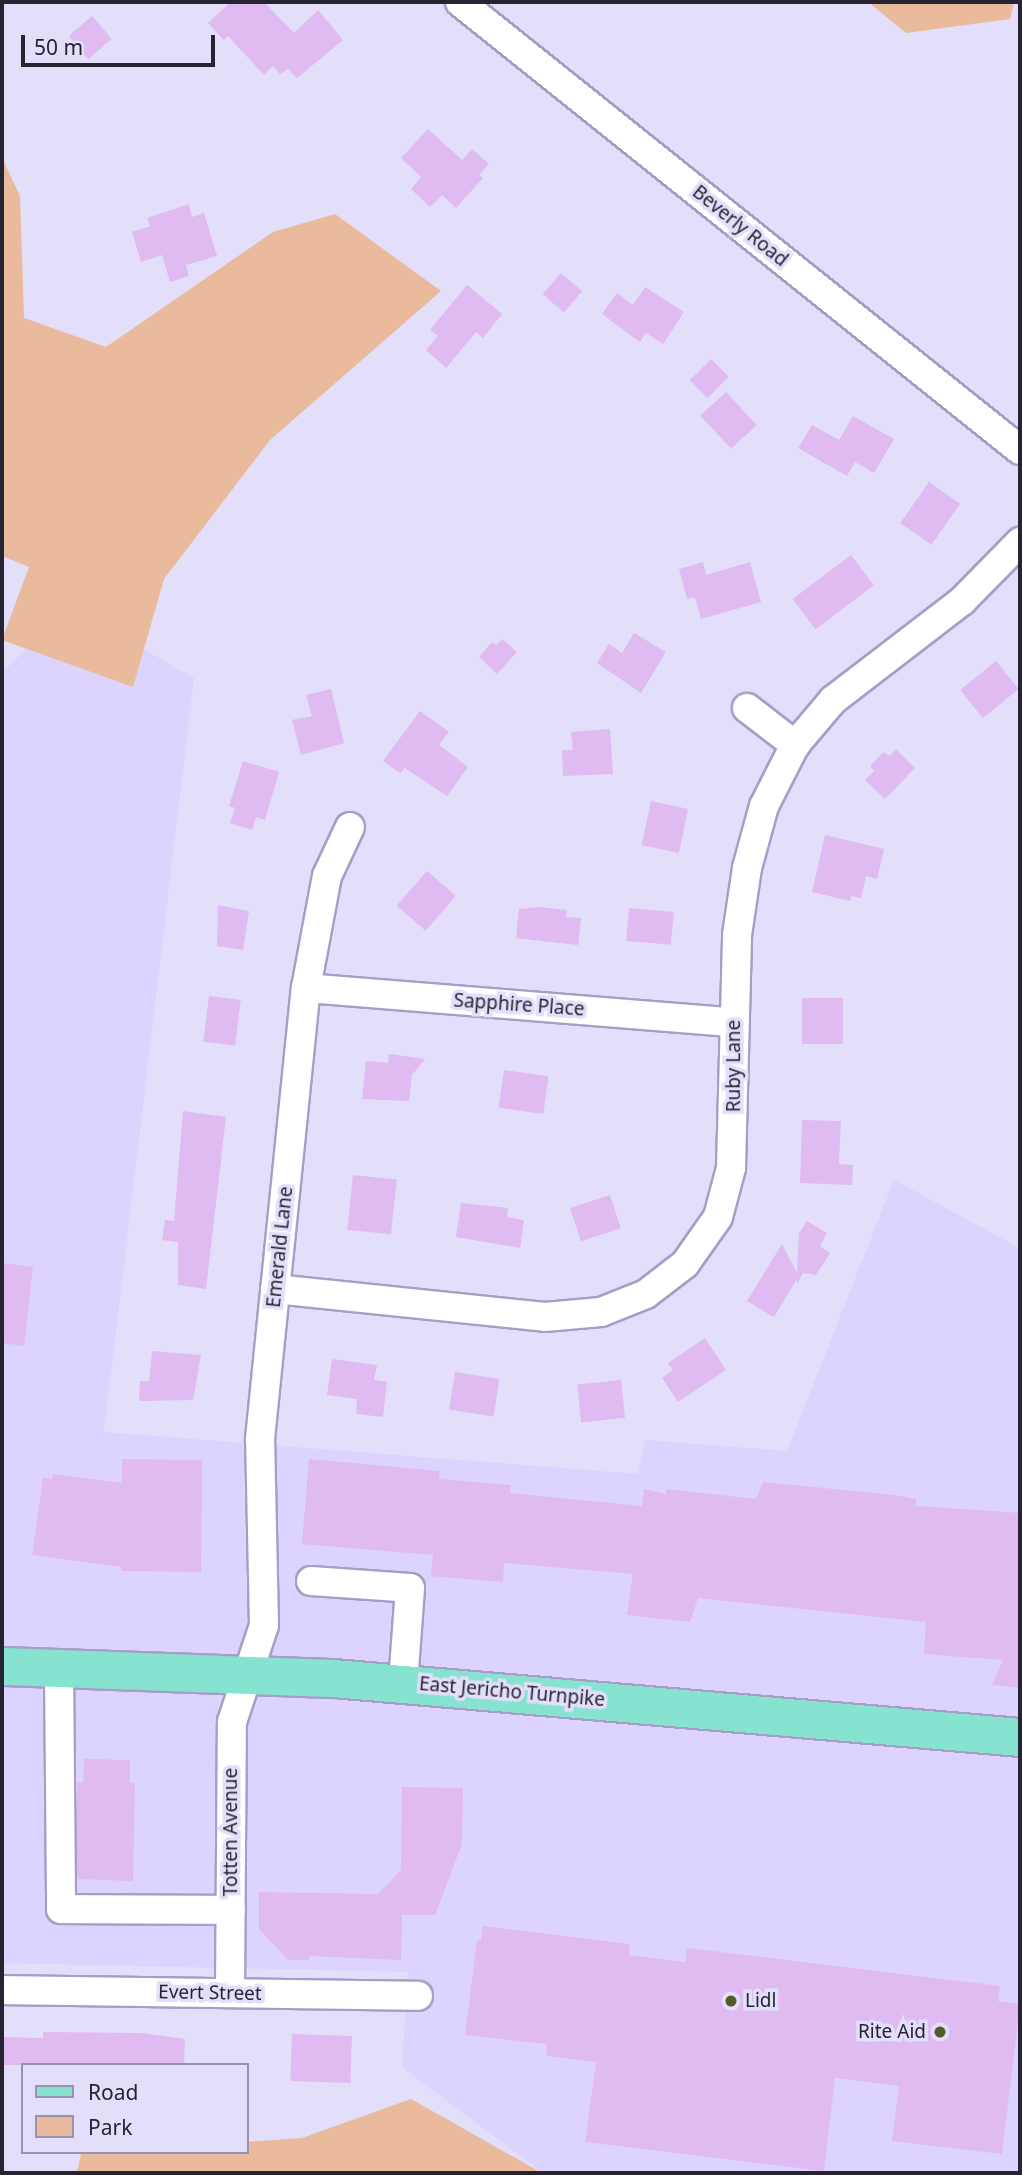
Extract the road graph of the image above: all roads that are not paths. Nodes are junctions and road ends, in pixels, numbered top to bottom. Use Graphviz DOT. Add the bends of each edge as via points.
graph roads {
  1 [pos="460,2"];
  2 [pos="1020,450"];
  3 [pos="1020,542"];
  4 [pos="747,708"];
  5 [pos="795,745"];
  6 [pos="350,827"];
  7 [pos="306,988"];
  8 [pos="732,1022"];
  9 [pos="275,1289"];
  10 [pos="311,1581"];
  11 [pos="2,1666"];
  12 [pos="59,1667"];
  13 [pos="248,1672"];
  14 [pos="403,1684"];
  15 [pos="1020,1737"];
  16 [pos="231,1910"];
  17 [pos="2,1990"];
  18 [pos="230,1993"];
  19 [pos="418,1996"];
  1 -- 2 [label="street, Beverly Road"];
  3 -- 5 [label="street, Ruby Lane" via="962,601 833,700"];
  4 -- 5 [label="street"];
  5 -- 8 [label="street, Ruby Lane" via="764,806 747,868"];
  6 -- 7 [label="street, Emerald Lane" via="327,876"];
  7 -- 8 [label="street, Sapphire Place"];
  7 -- 9 [label="street, Emerald Lane"];
  8 -- 9 [label="street, Ruby Lane" via="731,1168 718,1217 685,1264 646,1294 601,1312 545,1317"];
  9 -- 13 [label="street, Emerald Lane" via="260,1439 264,1625"];
  10 -- 14 [label="street" via="410,1588"];
  11 -- 12 [label="main road, East Jericho Turnpike"];
  12 -- 13 [label="main road, East Jericho Turnpike"];
  12 -- 16 [label="street" via="61,1909"];
  13 -- 14 [label="main road, East Jericho Turnpike"];
  13 -- 16 [label="street, Totten Avenue" via="232,1722"];
  14 -- 15 [label="main road, East Jericho Turnpike"];
  16 -- 18 [label="street, Totten Avenue"];
  17 -- 18 [label="street, Evert Street"];
  18 -- 19 [label="street, Evert Street"];
}
